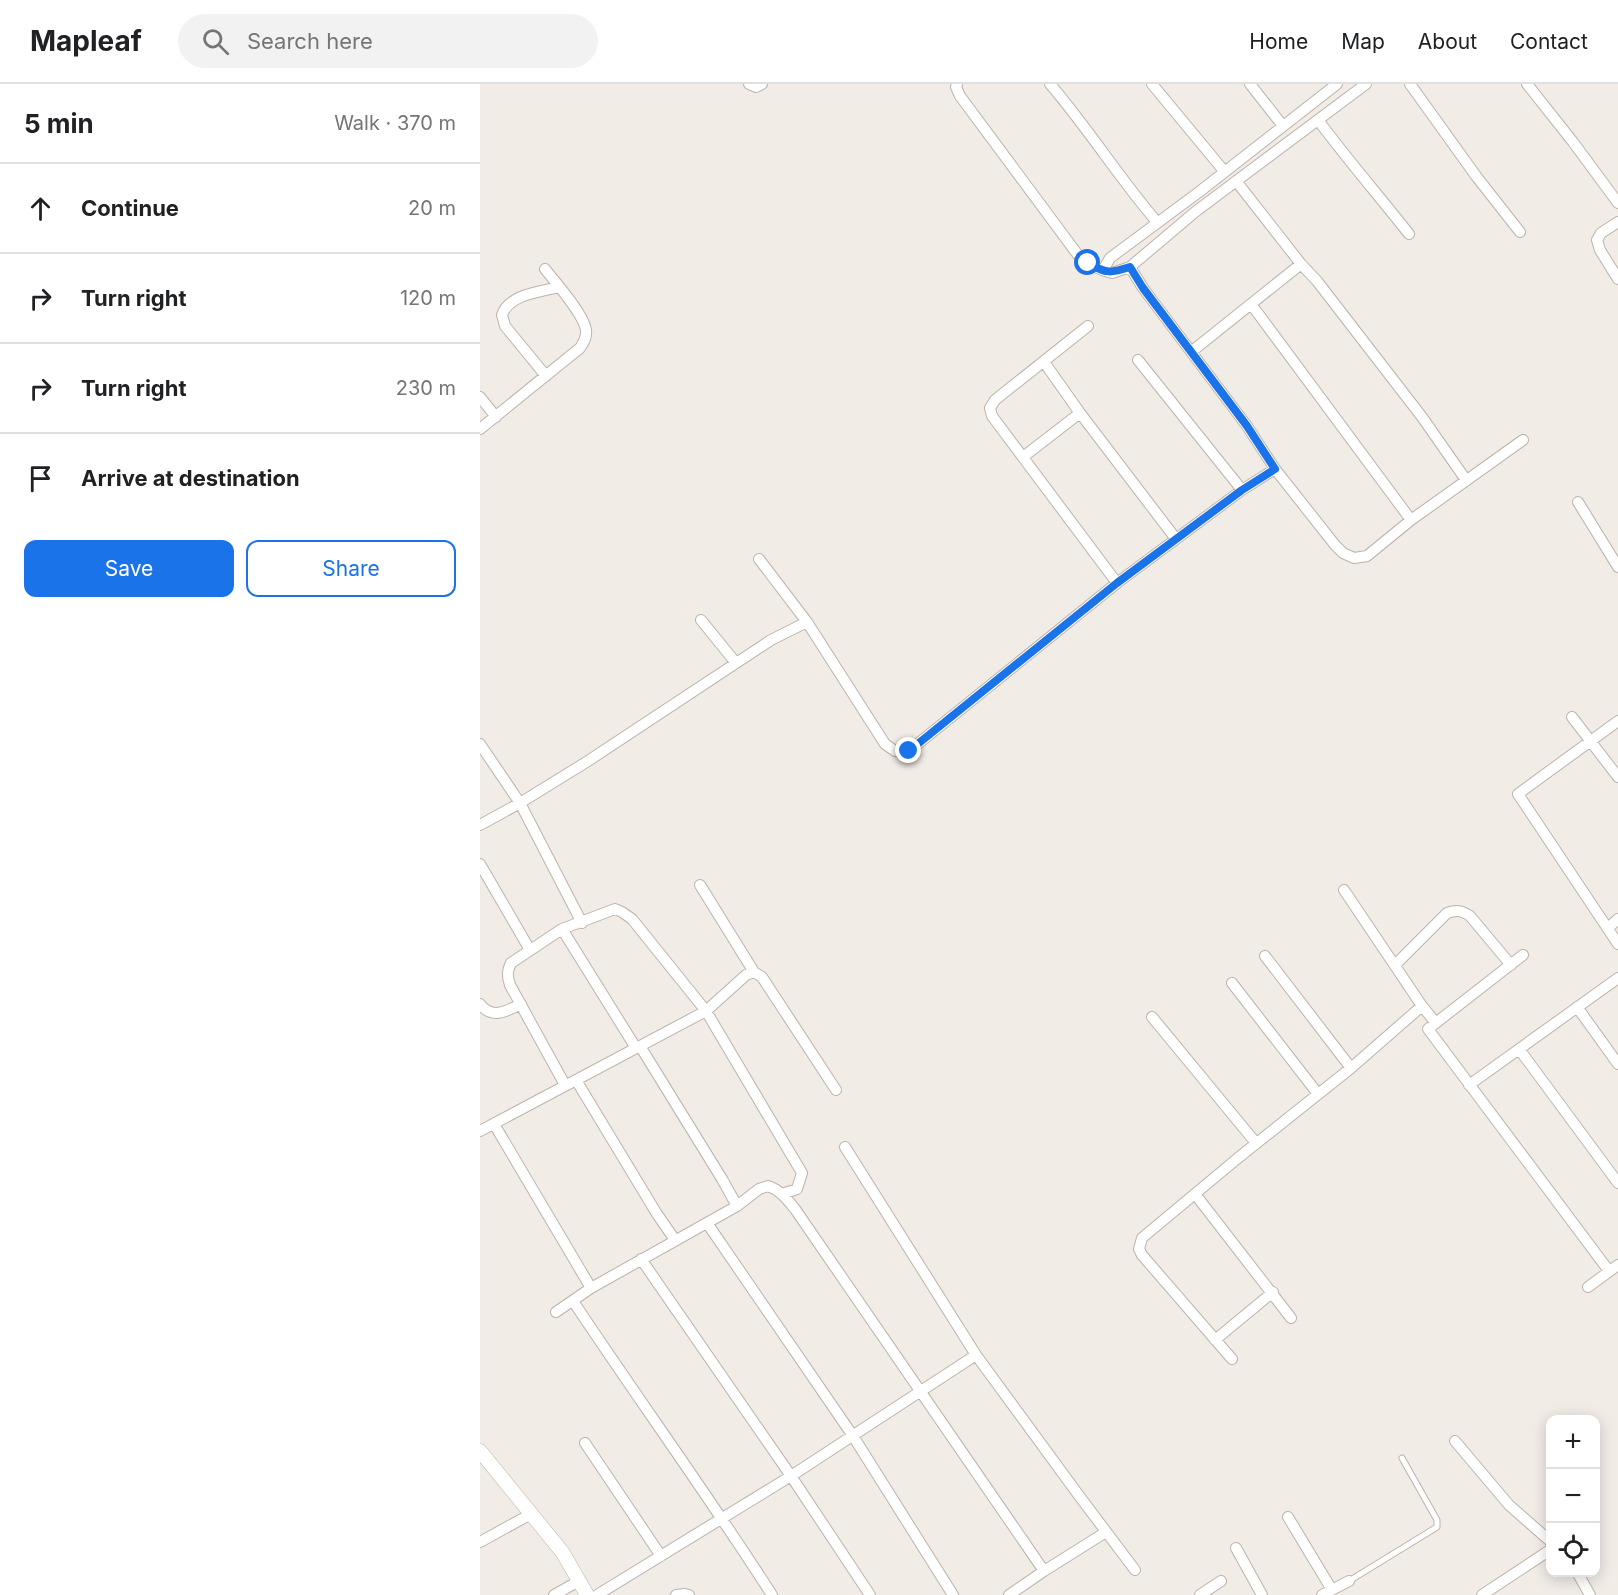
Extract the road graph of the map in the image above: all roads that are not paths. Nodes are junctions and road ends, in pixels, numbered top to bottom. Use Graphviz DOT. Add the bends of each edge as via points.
graph roads {
  1 [pos="749,84"];
  2 [pos="762,84"];
  3 [pos="957,84"];
  4 [pos="1050,84"];
  5 [pos="1152,84"];
  6 [pos="1250,84"];
  7 [pos="1337,84"];
  8 [pos="1410,84"];
  9 [pos="1527,84"];
  10 [pos="1361,85"];
  11 [pos="1318,120"];
  12 [pos="1283,126"];
  13 [pos="1224,171"];
  14 [pos="1236,182"];
  15 [pos="1618,203"];
  16 [pos="1157,222"];
  17 [pos="1618,222"];
  18 [pos="1520,232"];
  19 [pos="1409,234"];
  20 [pos="1301,264"];
  21 [pos="1130,267"];
  22 [pos="545,269"];
  23 [pos="1108,270"];
  24 [pos="1618,279"];
  25 [pos="559,287"];
  26 [pos="1251,304"];
  27 [pos="1088,326"];
  28 [pos="1191,352"];
  29 [pos="1138,360"];
  30 [pos="1044,362"];
  31 [pos="546,376"];
  32 [pos="480,397"];
  33 [pos="1080,413"];
  34 [pos="496,417"];
  35 [pos="480,429"];
  36 [pos="1523,440"];
  37 [pos="1023,457"];
  38 [pos="1275,469"];
  39 [pos="1466,480"];
  40 [pos="1242,490"];
  41 [pos="1578,502"];
  42 [pos="1411,520"];
  43 [pos="1176,539"];
  44 [pos="759,559"];
  45 [pos="1618,567"];
  46 [pos="1117,583"];
  47 [pos="701,620"];
  48 [pos="807,622"];
  49 [pos="736,663"];
  50 [pos="1572,717"];
  51 [pos="1618,721"];
  52 [pos="1590,741"];
  53 [pos="480,744"];
  54 [pos="1618,777"];
  55 [pos="519,803"];
  56 [pos="480,825"];
  57 [pos="480,864"];
  58 [pos="700,885"];
  59 [pos="1344,890"];
  60 [pos="1618,919"];
  61 [pos="582,923"];
  62 [pos="1608,928"];
  63 [pos="562,930"];
  64 [pos="1618,944"];
  65 [pos="530,950"];
  66 [pos="1523,955"];
  67 [pos="1265,956"];
  68 [pos="1395,965"];
  69 [pos="1511,965"];
  70 [pos="754,972"];
  71 [pos="1618,978"];
  72 [pos="1232,983"];
  73 [pos="480,1004"];
  74 [pos="521,1004"];
  75 [pos="1422,1006"];
  76 [pos="1577,1007"];
  77 [pos="706,1011"];
  78 [pos="1152,1017"];
  79 [pos="1436,1023"];
  80 [pos="638,1047"];
  81 [pos="1519,1049"];
  82 [pos="1618,1064"];
  83 [pos="1351,1068"];
  84 [pos="576,1080"];
  85 [pos="565,1085"];
  86 [pos="1469,1085"];
  87 [pos="836,1090"];
  88 [pos="1318,1094"];
  89 [pos="494,1124"];
  90 [pos="480,1131"];
  91 [pos="1256,1143"];
  92 [pos="845,1147"];
  93 [pos="1618,1183"];
  94 [pos="782,1194"];
  95 [pos="1195,1194"];
  96 [pos="737,1206"];
  97 [pos="707,1223"];
  98 [pos="675,1240"];
  99 [pos="641,1259"];
  100 [pos="1614,1268"];
  101 [pos="1588,1287"];
  102 [pos="591,1288"];
  103 [pos="1273,1292"];
  104 [pos="573,1301"];
  105 [pos="556,1312"];
  106 [pos="1291,1318"];
  107 [pos="1215,1340"];
  108 [pos="976,1355"];
  109 [pos="1232,1359"];
  110 [pos="921,1391"];
  111 [pos="853,1436"];
  112 [pos="1455,1441"];
  113 [pos="585,1443"];
  114 [pos="480,1451"];
  115 [pos="1402,1458"];
  116 [pos="791,1476"];
  117 [pos="531,1514"];
  118 [pos="1288,1517"];
  119 [pos="722,1518"];
  120 [pos="1106,1532"];
  121 [pos="1546,1537"];
  122 [pos="480,1542"];
  123 [pos="1236,1548"];
  124 [pos="1546,1553"];
  125 [pos="661,1556"];
  126 [pos="1135,1570"];
  127 [pos="1044,1571"];
  128 [pos="1580,1577"];
  129 [pos="579,1581"];
  130 [pos="1221,1581"];
  131 [pos="1349,1581"];
  132 [pos="1327,1592"];
  133 [pos="554,1595"];
  134 [pos="587,1595"];
  135 [pos="597,1595"];
  136 [pos="676,1595"];
  137 [pos="689,1595"];
  138 [pos="772,1595"];
  139 [pos="870,1595"];
  140 [pos="953,1595"];
  141 [pos="1009,1595"];
  142 [pos="1200,1595"];
  143 [pos="1262,1595"];
  144 [pos="1482,1595"];
  145 [pos="1590,1595"];
  1 -- 2 [label="street"];
  3 -- 23 [label="street" via="960,96 1078,255 1095,267"];
  4 -- 16 [label="street"];
  5 -- 13 [label="street"];
  6 -- 12 [label="street"];
  7 -- 12 [label="street"];
  8 -- 18 [label="street"];
  9 -- 15 [label="street"];
  10 -- 11 [label="street"];
  11 -- 14 [label="street"];
  11 -- 19 [label="street"];
  12 -- 13 [label="street"];
  13 -- 16 [label="street"];
  14 -- 20 [label="street"];
  14 -- 21 [label="street"];
  16 -- 23 [label="street" via="1110,258"];
  17 -- 24 [label="street" via="1597,240"];
  20 -- 26 [label="street"];
  20 -- 39 [label="street" via="1415,408"];
  21 -- 23 [label="street"];
  21 -- 28 [label="street"];
  22 -- 25 [label="street"];
  25 -- 31 [label="street" via="584,320 587,331 580,348"];
  25 -- 31 [label="street" via="516,299 508,303 502,315 505,326"];
  26 -- 28 [label="street"];
  26 -- 42 [label="street"];
  27 -- 30 [label="street"];
  28 -- 38 [label="street"];
  29 -- 40 [label="street"];
  30 -- 33 [label="street"];
  30 -- 37 [label="street" via="990,408"];
  31 -- 34 [label="street"];
  32 -- 34 [label="street"];
  33 -- 37 [label="street"];
  33 -- 43 [label="street"];
  34 -- 35 [label="street"];
  36 -- 39 [label="street"];
  37 -- 46 [label="street"];
  38 -- 40 [label="street"];
  38 -- 42 [label="street" via="1343,554 1354,558 1367,556"];
  39 -- 42 [label="street"];
  40 -- 43 [label="street"];
  41 -- 45 [label="street"];
  43 -- 46 [label="street"];
  44 -- 48 [label="street"];
  46 -- 48 [label="street" via="909,751 895,751 885,744"];
  47 -- 49 [label="street"];
  48 -- 49 [label="street"];
  49 -- 55 [label="street"];
  50 -- 52 [label="street"];
  51 -- 52 [label="street"];
  52 -- 54 [label="street"];
  52 -- 62 [label="street" via="1518,794"];
  53 -- 55 [label="street"];
  55 -- 56 [label="street"];
  55 -- 61 [label="street"];
  57 -- 65 [label="street"];
  58 -- 70 [label="street"];
  59 -- 68 [label="street"];
  60 -- 62 [label="street"];
  61 -- 63 [label="street"];
  61 -- 77 [label="street" via="611,909 632,919"];
  62 -- 64 [label="street"];
  63 -- 65 [label="street"];
  63 -- 80 [label="street"];
  65 -- 74 [label="street" via="508,969 510,985"];
  66 -- 69 [label="street"];
  67 -- 83 [label="street"];
  68 -- 69 [label="street" via="1447,913 1456,910 1470,916"];
  68 -- 75 [label="street"];
  69 -- 79 [label="street"];
  70 -- 77 [label="street"];
  70 -- 87 [label="street" via="767,983"];
  71 -- 76 [label="street"];
  72 -- 88 [label="street"];
  73 -- 74 [label="street" via="489,1012 502,1013"];
  74 -- 85 [label="street"];
  75 -- 79 [label="street"];
  75 -- 83 [label="street"];
  76 -- 81 [label="street"];
  76 -- 82 [label="street"];
  77 -- 80 [label="street"];
  77 -- 94 [label="street" via="802,1173 797,1189"];
  78 -- 91 [label="street"];
  79 -- 86 [label="street" via="1428,1029"];
  80 -- 84 [label="street"];
  80 -- 96 [label="street"];
  81 -- 86 [label="street"];
  81 -- 93 [label="street"];
  83 -- 88 [label="street"];
  84 -- 85 [label="street"];
  84 -- 98 [label="street"];
  85 -- 89 [label="street"];
  86 -- 100 [label="street"];
  88 -- 91 [label="street"];
  89 -- 90 [label="street"];
  89 -- 102 [label="street"];
  91 -- 95 [label="street"];
  92 -- 108 [label="street"];
  94 -- 96 [label="street" via="768,1186"];
  94 -- 110 [label="street"];
  95 -- 103 [label="street"];
  95 -- 107 [label="street" via="1142,1238 1139,1249"];
  96 -- 97 [label="street"];
  97 -- 98 [label="street"];
  97 -- 111 [label="street"];
  98 -- 99 [label="street"];
  99 -- 102 [label="street"];
  99 -- 116 [label="street"];
  100 -- 101 [label="street"];
  102 -- 104 [label="street"];
  103 -- 106 [label="street"];
  103 -- 107 [label="street"];
  104 -- 105 [label="street"];
  104 -- 119 [label="street"];
  107 -- 109 [label="street"];
  108 -- 110 [label="street"];
  108 -- 120 [label="street"];
  110 -- 111 [label="street"];
  110 -- 127 [label="street"];
  111 -- 116 [label="street"];
  111 -- 140 [label="street"];
  112 -- 121 [label="street" via="1509,1505"];
  113 -- 125 [label="street"];
  114 -- 117 [label="street"];
  115 -- 131 [label="lane" via="1437,1520 1437,1527"];
  116 -- 119 [label="street"];
  116 -- 139 [label="street"];
  117 -- 122 [label="street"];
  117 -- 129 [label="street" via="563,1553"];
  118 -- 132 [label="street"];
  119 -- 125 [label="street"];
  119 -- 138 [label="street"];
  120 -- 126 [label="street"];
  120 -- 127 [label="street"];
  123 -- 143 [label="street"];
  124 -- 144 [label="street"];
  125 -- 135 [label="street"];
  127 -- 141 [label="street"];
  128 -- 145 [label="street"];
  129 -- 133 [label="street"];
  129 -- 134 [label="street"];
  130 -- 142 [label="street"];
  131 -- 132 [label="street"];
  136 -- 137 [label="street"];
}
